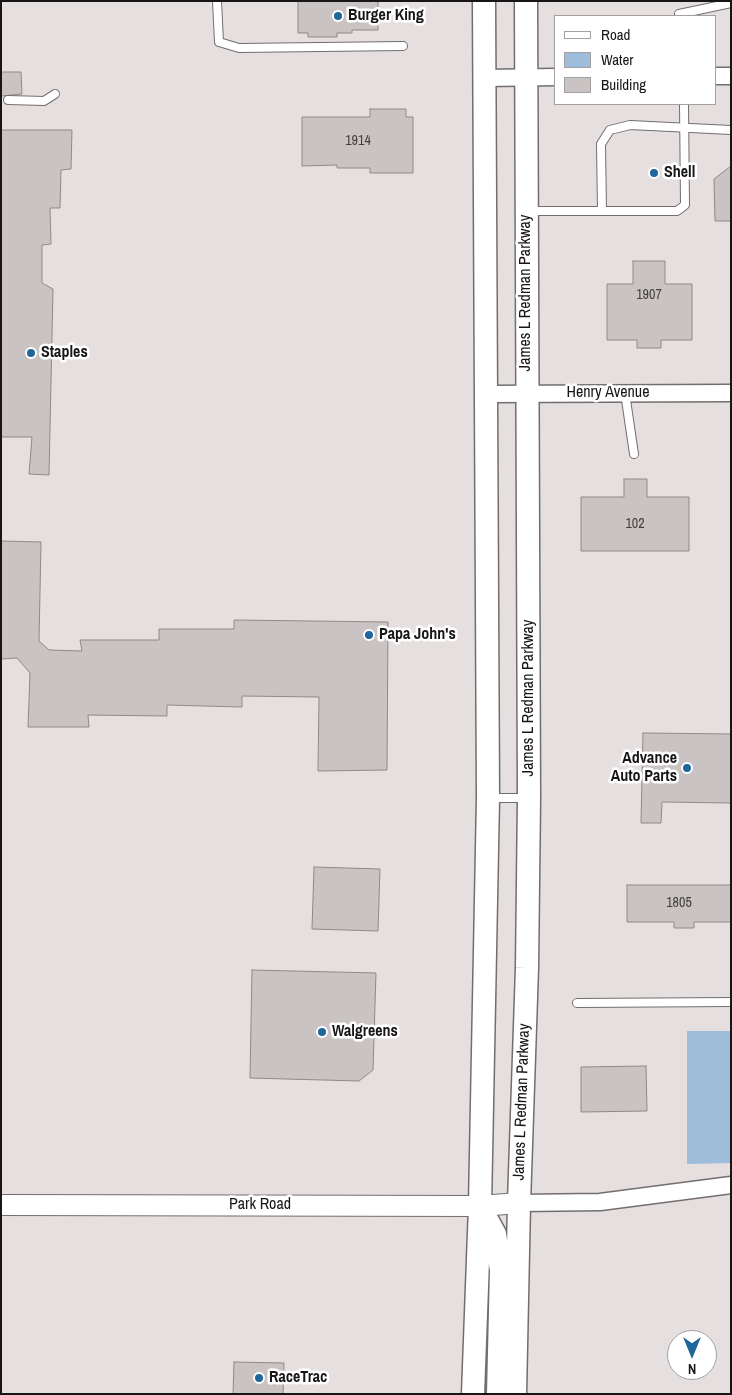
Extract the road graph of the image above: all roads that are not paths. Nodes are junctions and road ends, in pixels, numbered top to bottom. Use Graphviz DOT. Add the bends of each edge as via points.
graph roads {
  1 [pos="217,1"];
  2 [pos="484,1"];
  3 [pos="526,1"];
  4 [pos="731,3"];
  5 [pos="679,14"];
  6 [pos="403,46"];
  7 [pos="717,76"];
  8 [pos="731,76"];
  9 [pos="525,77"];
  10 [pos="554,77"];
  11 [pos="484,78"];
  12 [pos="54,94"];
  13 [pos="8,100"];
  14 [pos="684,105"];
  15 [pos="684,129"];
  16 [pos="731,130"];
  17 [pos="526,211"];
  18 [pos="602,211"];
  19 [pos="626,393"];
  20 [pos="731,393"];
  21 [pos="486,394"];
  22 [pos="527,394"];
  23 [pos="634,454"];
  24 [pos="488,798"];
  25 [pos="529,798"];
  26 [pos="577,1002"];
  27 [pos="731,1002"];
  28 [pos="731,1185"];
  29 [pos="519,1203"];
  30 [pos="1,1205"];
  31 [pos="480,1206"];
  32 [pos="473,1394"];
  33 [pos="498,1394"];
  34 [pos="514,1394"];
  1 -- 6 [label="lane" via="219,42 239,48"];
  2 -- 11 [label="main road"];
  3 -- 9 [label="main road, James L Redman Parkway"];
  4 -- 5 [label="lane"];
  7 -- 8 [label="street"];
  9 -- 10 [label="street"];
  9 -- 11 [label="street"];
  9 -- 17 [label="main road, James L Redman Parkway"];
  11 -- 21 [label="main road"];
  12 -- 13 [label="lane" via="44,101"];
  14 -- 15 [label="lane"];
  15 -- 16 [label="lane"];
  15 -- 18 [label="lane" via="630,125 610,130 602,144"];
  15 -- 18 [label="lane" via="685,205 677,211"];
  17 -- 18 [label="lane"];
  17 -- 22 [label="main road, James L Redman Parkway"];
  19 -- 20 [label="street, Henry Avenue"];
  19 -- 22 [label="street, Henry Avenue"];
  19 -- 23 [label="lane"];
  21 -- 22 [label="street, Henry Avenue"];
  21 -- 24 [label="main road"];
  22 -- 25 [label="main road, James L Redman Parkway"];
  24 -- 25 [label="lane"];
  24 -- 31 [label="main road"];
  25 -- 29 [label="main road, James L Redman Parkway"];
  26 -- 27 [label="lane"];
  28 -- 29 [label="street" via="600,1202"];
  29 -- 31 [label="street, Park Road"];
  29 -- 34 [label="main road, James L Redman Parkway"];
  30 -- 31 [label="street, Park Road"];
  31 -- 32 [label="main road"];
  31 -- 33 [label="main road" via="495,1234 502,1270"];
}
